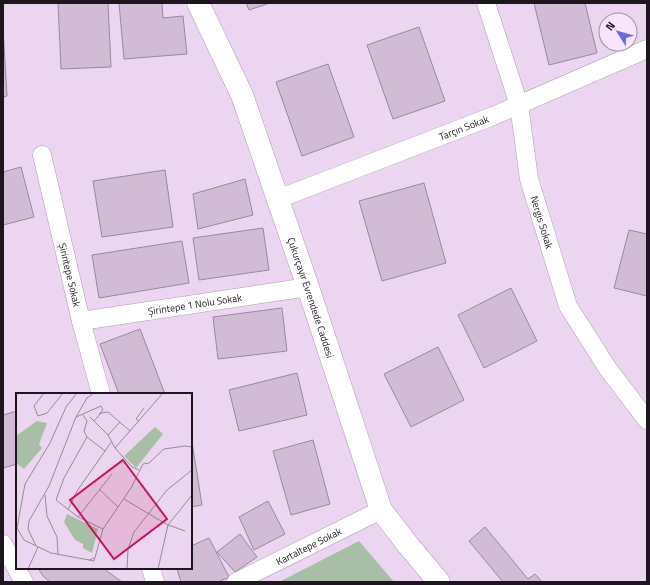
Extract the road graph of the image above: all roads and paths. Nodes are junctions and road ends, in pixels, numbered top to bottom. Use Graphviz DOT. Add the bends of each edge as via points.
graph roads {
  1 [pos="198,3"];
  2 [pos="486,3"];
  3 [pos="647,49"];
  4 [pos="519,105"];
  5 [pos="42,154"];
  6 [pos="278,199"];
  7 [pos="308,287"];
  8 [pos="81,321"];
  9 [pos="101,393"];
  10 [pos="647,420"];
  11 [pos="381,510"];
  12 [pos="3,544"];
  13 [pos="16,568"];
  14 [pos="17,569"];
  15 [pos="151,569"];
  16 [pos="24,582"];
  17 [pos="154,582"];
  18 [pos="236,582"];
  19 [pos="439,582"];
  1 -- 6 [label="street, Çukurçayır Evrendede Caddesi" via="242,95"];
  2 -- 4 [label="street, Nergis Sokak"];
  3 -- 4 [label="street, Tarçın Sokak"];
  4 -- 6 [label="street, Tarçın Sokak"];
  4 -- 10 [label="street, Nergis Sokak" via="529,180 568,306 608,369"];
  5 -- 8 [label="street, Şirintepe Sokak"];
  6 -- 7 [label="street, Çukurçayır Evrendede Caddesi"];
  7 -- 8 [label="street, Şirintepe 1 Nolu Sokak"];
  7 -- 11 [label="street, Çukurçayır Evrendede Caddesi"];
  8 -- 9 [label="street, Şirintepe Sokak"];
  11 -- 18 [label="street, Kartaltepe Sokak"];
  11 -- 19 [label="street, Çukurçayır Evrendede Caddesi"];
  12 -- 13 [label="street"];
  14 -- 16 [label="street"];
  15 -- 17 [label="street"];
}
